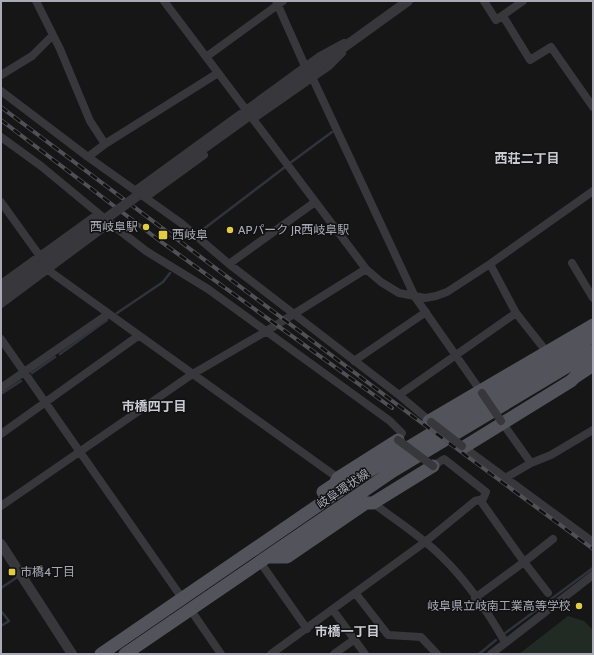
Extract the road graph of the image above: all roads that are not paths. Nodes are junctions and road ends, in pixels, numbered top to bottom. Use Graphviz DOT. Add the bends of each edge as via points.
graph roads {
  1 [pos="36,1"];
  2 [pos="164,1"];
  3 [pos="408,1"];
  4 [pos="484,1"];
  5 [pos="523,1"];
  6 [pos="279,2"];
  7 [pos="503,16"];
  8 [pos="363,32"];
  9 [pos="53,35"];
  10 [pos="206,57"];
  11 [pos="305,66"];
  12 [pos="218,73"];
  13 [pos="1,75"];
  14 [pos="312,77"];
  15 [pos="1,91"];
  16 [pos="593,107"];
  17 [pos="245,109"];
  18 [pos="253,119"];
  19 [pos="1,137"];
  20 [pos="105,144"];
  21 [pos="204,155"];
  22 [pos="88,157"];
  23 [pos="136,190"];
  24 [pos="593,191"];
  25 [pos="146,197"];
  26 [pos="315,202"];
  27 [pos="1,204"];
  28 [pos="98,214"];
  29 [pos="110,223"];
  30 [pos="39,256"];
  31 [pos="572,263"];
  32 [pos="229,264"];
  33 [pos="490,264"];
  34 [pos="366,268"];
  35 [pos="49,269"];
  36 [pos="1,284"];
  37 [pos="1,294"];
  38 [pos="415,297"];
  39 [pos="593,298"];
  40 [pos="1,304"];
  41 [pos="426,312"];
  42 [pos="516,313"];
  43 [pos="108,314"];
  44 [pos="293,314"];
  45 [pos="593,325"];
  46 [pos="265,332"];
  47 [pos="138,336"];
  48 [pos="593,336"];
  49 [pos="1,339"];
  50 [pos="593,351"];
  51 [pos="546,352"];
  52 [pos="456,355"];
  53 [pos="354,361"];
  54 [pos="593,365"];
  55 [pos="24,372"];
  56 [pos="191,375"];
  57 [pos="1,388"];
  58 [pos="481,392"];
  59 [pos="399,395"];
  60 [pos="46,403"];
  61 [pos="430,421"];
  62 [pos="502,422"];
  63 [pos="593,430"];
  64 [pos="1,434"];
  65 [pos="398,440"];
  66 [pos="463,446"];
  67 [pos="81,452"];
  68 [pos="531,463"];
  69 [pos="433,466"];
  70 [pos="338,478"];
  71 [pos="505,478"];
  72 [pos="480,500"];
  73 [pos="373,503"];
  74 [pos="1,506"];
  75 [pos="553,539"];
  76 [pos="425,542"];
  77 [pos="593,542"];
  78 [pos="1,544"];
  79 [pos="260,544"];
  80 [pos="265,560"];
  81 [pos="524,562"];
  82 [pos="593,574"];
  83 [pos="548,593"];
  84 [pos="356,594"];
  85 [pos="182,598"];
  86 [pos="475,598"];
  87 [pos="190,608"];
  88 [pos="333,610"];
  89 [pos="307,629"];
  90 [pos="355,639"];
  91 [pos="505,642"];
  92 [pos="72,654"];
  93 [pos="101,654"];
  94 [pos="125,654"];
  95 [pos="221,654"];
  96 [pos="271,654"];
  97 [pos="334,654"];
  98 [pos="364,654"];
  99 [pos="437,654"];
  100 [pos="491,654"];
  1 -- 9 [label="street"];
  2 -- 10 [label="street"];
  3 -- 8 [label="street"];
  4 -- 7 [label="street" via="496,20"];
  5 -- 7 [label="street"];
  6 -- 10 [label="street"];
  6 -- 11 [label="street"];
  7 -- 16 [label="street" via="530,60 551,47"];
  8 -- 11 [label="street"];
  8 -- 14 [label="street" via="329,66"];
  8 -- 37 [label="street, bridge"];
  9 -- 13 [label="street" via="32,56"];
  9 -- 20 [label="street" via="90,121"];
  10 -- 12 [label="street"];
  11 -- 17 [label="street"];
  12 -- 17 [label="street"];
  12 -- 20 [label="street"];
  14 -- 18 [label="street"];
  14 -- 38 [label="street"];
  15 -- 22 [label="street"];
  17 -- 18 [label="street"];
  17 -- 23 [label="street"];
  18 -- 26 [label="street"];
  19 -- 28 [label="street" via="41,166"];
  20 -- 22 [label="street"];
  21 -- 25 [label="street"];
  22 -- 23 [label="street"];
  23 -- 25 [label="street"];
  24 -- 33 [label="street"];
  25 -- 32 [label="street"];
  26 -- 32 [label="street"];
  26 -- 34 [label="street"];
  27 -- 30 [label="street"];
  28 -- 29 [label="street"];
  28 -- 30 [label="street"];
  29 -- 35 [label="street"];
  29 -- 46 [label="street" via="156,258 208,289"];
  30 -- 35 [label="street"];
  30 -- 36 [label="street"];
  31 -- 39 [label="street"];
  32 -- 44 [label="street"];
  33 -- 38 [label="street" via="447,292 436,296"];
  33 -- 42 [label="street"];
  34 -- 38 [label="street" via="381,282 399,293"];
  34 -- 44 [label="street"];
  35 -- 40 [label="street"];
  35 -- 43 [label="street"];
  38 -- 41 [label="street"];
  41 -- 52 [label="street"];
  41 -- 53 [label="street"];
  42 -- 51 [label="street"];
  42 -- 52 [label="street"];
  43 -- 47 [label="street"];
  43 -- 55 [label="street"];
  44 -- 46 [label="street"];
  44 -- 53 [label="street"];
  45 -- 51 [label="main road"];
  46 -- 56 [label="street"];
  46 -- 65 [label="street" via="390,421 402,433"];
  47 -- 56 [label="street"];
  47 -- 60 [label="street"];
  48 -- 79 [label="main road, 岐阜環状線" via="361,476"];
  49 -- 55 [label="street"];
  50 -- 80 [label="main road, 岐阜環状線" via="393,471"];
  51 -- 58 [label="main road"];
  52 -- 58 [label="street"];
  52 -- 59 [label="street"];
  53 -- 59 [label="street"];
  54 -- 62 [label="main road" via="572,381"];
  55 -- 57 [label="street"];
  55 -- 60 [label="street"];
  56 -- 67 [label="street"];
  56 -- 70 [label="street"];
  58 -- 61 [label="main road"];
  58 -- 62 [label="street, bridge"];
  59 -- 61 [label="street"];
  60 -- 64 [label="street"];
  60 -- 67 [label="street"];
  61 -- 66 [label="street, bridge"];
  62 -- 66 [label="main road"];
  62 -- 68 [label="street"];
  63 -- 68 [label="street" via="551,455"];
  65 -- 69 [label="street, bridge"];
  65 -- 70 [label="main road"];
  66 -- 71 [label="street"];
  67 -- 74 [label="street"];
  67 -- 85 [label="street"];
  68 -- 71 [label="street"];
  69 -- 72 [label="street" via="444,460 486,492"];
  69 -- 73 [label="main road"];
  70 -- 79 [label="main road" via="335,484 262,536"];
  71 -- 77 [label="street"];
  72 -- 76 [label="street"];
  72 -- 81 [label="street"];
  73 -- 76 [label="street"];
  73 -- 80 [label="main road" via="366,503 287,557"];
  75 -- 81 [label="street"];
  76 -- 84 [label="street"];
  76 -- 86 [label="street" via="441,555"];
  78 -- 92 [label="street"];
  79 -- 85 [label="main road, 岐阜環状線"];
  80 -- 87 [label="main road, 岐阜環状線"];
  80 -- 89 [label="street"];
  81 -- 83 [label="street"];
  81 -- 86 [label="street"];
  82 -- 91 [label="street"];
  84 -- 88 [label="street"];
  84 -- 99 [label="street" via="388,635 422,636"];
  85 -- 93 [label="main road, 岐阜環状線"];
  86 -- 91 [label="street"];
  87 -- 94 [label="main road, 岐阜環状線"];
  87 -- 95 [label="street"];
  88 -- 89 [label="street"];
  88 -- 90 [label="street"];
  89 -- 96 [label="street"];
  90 -- 97 [label="street"];
  90 -- 98 [label="street"];
  91 -- 100 [label="street"];
}
